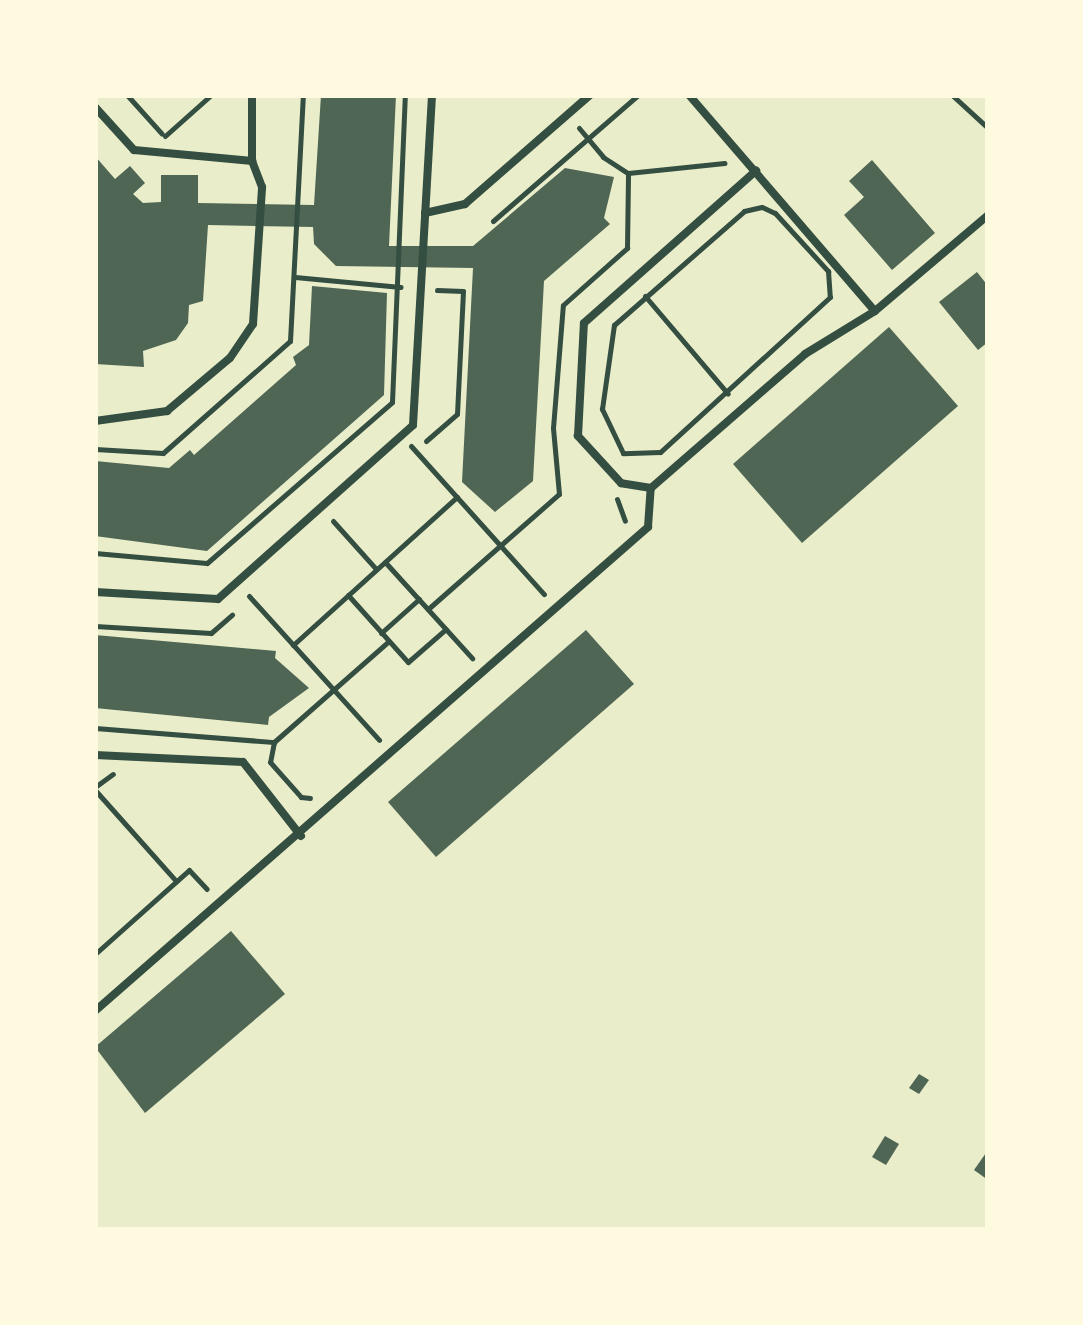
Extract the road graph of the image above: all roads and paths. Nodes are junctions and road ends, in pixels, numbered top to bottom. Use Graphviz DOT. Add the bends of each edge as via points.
graph roads {
  1 [pos="127,95"];
  2 [pos="211,95"];
  3 [pos="252,95"];
  4 [pos="405,95"];
  5 [pos="432,95"];
  6 [pos="590,95"];
  7 [pos="638,95"];
  8 [pos="688,95"];
  9 [pos="952,95"];
  10 [pos="95,107"];
  11 [pos="567,115"];
  12 [pos="988,128"];
  13 [pos="164,137"];
  14 [pos="588,140"];
  15 [pos="148,151"];
  16 [pos="747,160"];
  17 [pos="252,162"];
  18 [pos="756,171"];
  19 [pos="426,213"];
  20 [pos="988,216"];
  21 [pos="493,221"];
  22 [pos="614,259"];
  23 [pos="295,277"];
  24 [pos="632,280"];
  25 [pos="395,287"];
  26 [pos="421,289"];
  27 [pos="646,297"];
  28 [pos="875,311"];
  29 [pos="727,393"];
  30 [pos="741,410"];
  31 [pos="95,420"];
  32 [pos="554,428"];
  33 [pos="402,436"];
  34 [pos="415,451"];
  35 [pos="402,463"];
  36 [pos="651,488"];
  37 [pos="457,496"];
  38 [pos="321,508"];
  39 [pos="348,511"];
  40 [pos="334,523"];
  41 [pos="320,535"];
  42 [pos="502,547"];
  43 [pos="95,553"];
  44 [pos="385,562"];
  45 [pos="376,570"];
  46 [pos="237,582"];
  47 [pos="264,585"];
  48 [pos="95,592"];
  49 [pos="348,595"];
  50 [pos="251,598"];
  51 [pos="418,599"];
  52 [pos="550,600"];
  53 [pos="428,610"];
  54 [pos="95,626"];
  55 [pos="446,629"];
  56 [pos="380,633"];
  57 [pos="388,642"];
  58 [pos="293,644"];
  59 [pos="477,664"];
  60 [pos="334,690"];
  61 [pos="95,728"];
  62 [pos="274,742"];
  63 [pos="392,754"];
  64 [pos="95,756"];
  65 [pos="126,772"];
  66 [pos="95,788"];
  67 [pos="323,799"];
  68 [pos="301,836"];
  69 [pos="176,881"];
  70 [pos="95,1011"];
  1 -- 13 [label="path"];
  2 -- 13 [label="path"];
  3 -- 17 [label="lane"];
  4 -- 25 [label="path"];
  5 -- 19 [label="lane"];
  6 -- 11 [label="lane"];
  7 -- 14 [label="path"];
  8 -- 16 [label="lane"];
  9 -- 12 [label="path"];
  10 -- 15 [label="lane" via="134,150"];
  11 -- 14 [label="path"];
  11 -- 19 [label="lane" via="466,204"];
  13 -- 15 [label="path"];
  14 -- 16 [label="path" via="628,172"];
  14 -- 21 [label="path"];
  15 -- 17 [label="lane"];
  16 -- 18 [label="lane"];
  17 -- 31 [label="lane" via="262,187 253,324 230,358 168,411"];
  18 -- 24 [label="lane"];
  18 -- 28 [label="lane"];
  19 -- 26 [label="lane"];
  20 -- 28 [label="lane"];
  22 -- 24 [label="path"];
  23 -- 25 [label="path"];
  24 -- 27 [label="path"];
  24 -- 36 [label="lane" via="584,323 578,436 621,483"];
  25 -- 26 [label="path"];
  25 -- 43 [label="path" via="392,402 207,563"];
  26 -- 33 [label="lane" via="413,425"];
  26 -- 34 [label="path" via="462,292 457,414"];
  27 -- 29 [label="path"];
  27 -- 29 [label="path" via="610,336 602,410 623,452 660,452"];
  27 -- 29 [label="path" via="744,210 762,207 775,212 828,271 833,283 824,309"];
  28 -- 30 [label="lane" via="804,354"];
  29 -- 30 [label="path"];
  30 -- 36 [label="lane"];
  32 -- 42 [label="path" via="559,494"];
  33 -- 34 [label="path"];
  33 -- 38 [label="lane"];
  34 -- 35 [label="path"];
  34 -- 37 [label="path"];
  36 -- 63 [label="lane" via="648,527"];
  37 -- 42 [label="path"];
  37 -- 44 [label="path"];
  38 -- 40 [label="path"];
  38 -- 46 [label="lane"];
  39 -- 40 [label="path"];
  40 -- 41 [label="path"];
  40 -- 45 [label="path"];
  42 -- 52 [label="path"];
  42 -- 53 [label="path"];
  44 -- 45 [label="path"];
  44 -- 51 [label="path"];
  45 -- 49 [label="path"];
  46 -- 48 [label="lane" via="218,599"];
  46 -- 50 [label="path"];
  47 -- 50 [label="path"];
  49 -- 56 [label="path"];
  49 -- 58 [label="path"];
  50 -- 54 [label="path" via="211,633"];
  50 -- 58 [label="path"];
  51 -- 53 [label="path"];
  51 -- 56 [label="path"];
  53 -- 55 [label="path"];
  55 -- 57 [label="path" via="408,662"];
  55 -- 59 [label="path"];
  56 -- 57 [label="path"];
  57 -- 60 [label="path"];
  58 -- 60 [label="path"];
  60 -- 62 [label="path"];
  60 -- 63 [label="path"];
  61 -- 62 [label="path"];
  62 -- 67 [label="path" via="270,762 300,797"];
  63 -- 68 [label="lane"];
  64 -- 68 [label="lane" via="242,762"];
  65 -- 66 [label="path"];
  66 -- 69 [label="path"];
  68 -- 70 [label="lane"];
}
